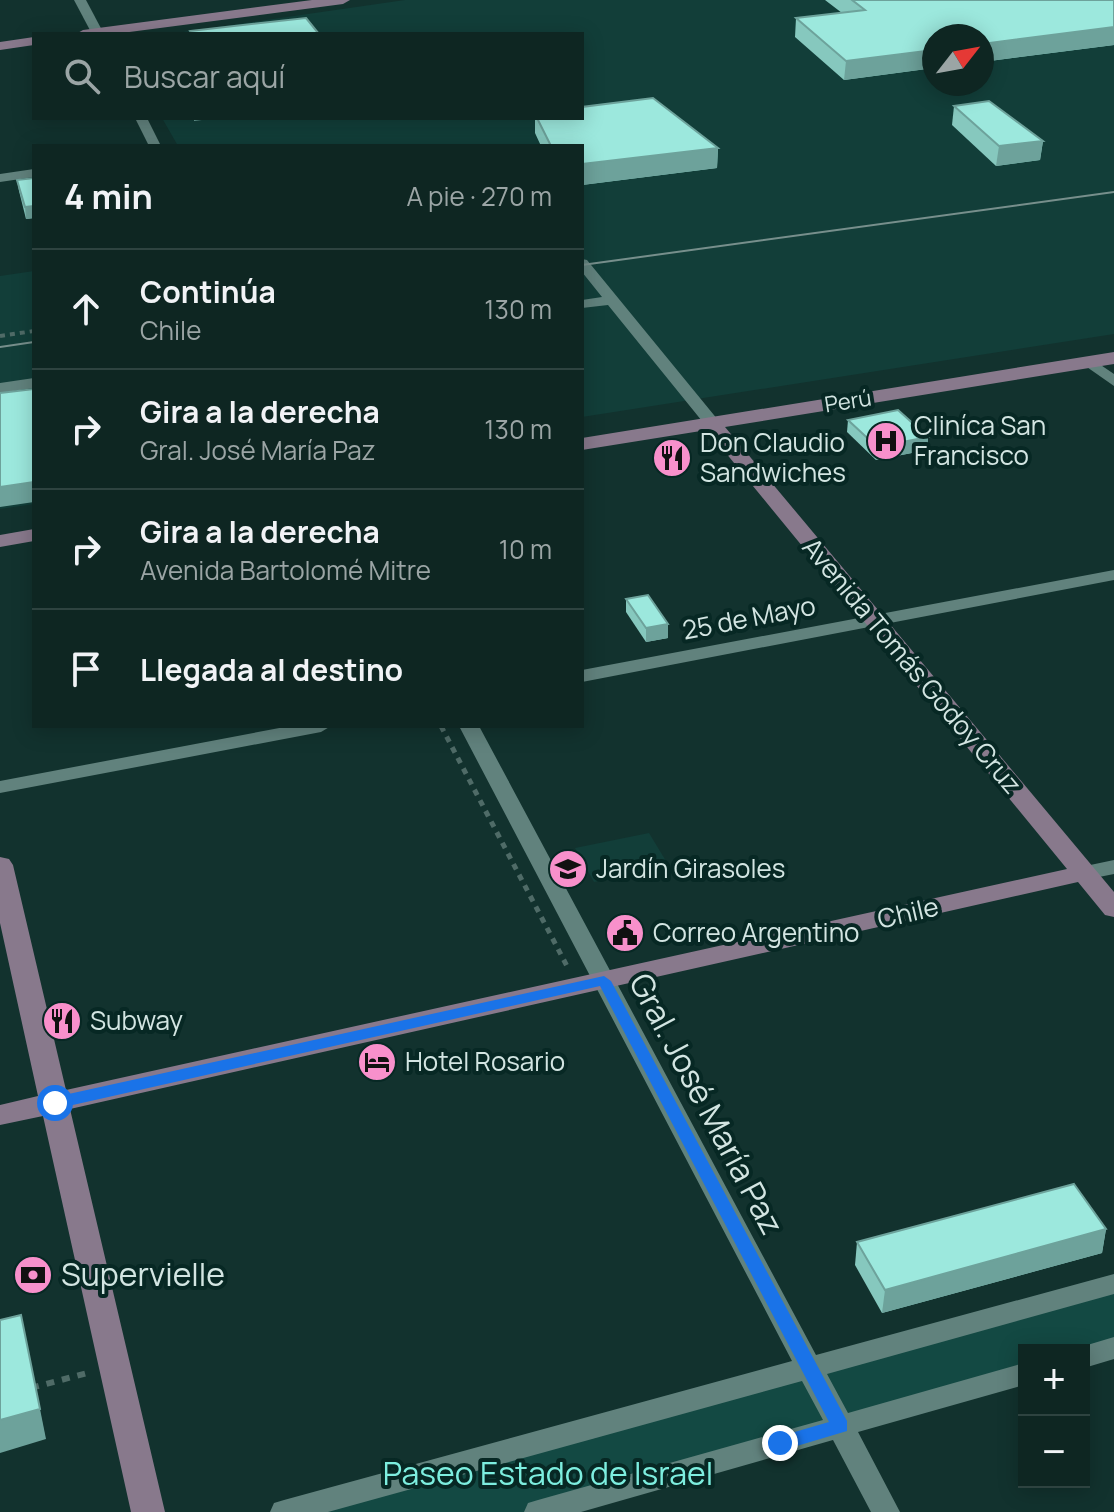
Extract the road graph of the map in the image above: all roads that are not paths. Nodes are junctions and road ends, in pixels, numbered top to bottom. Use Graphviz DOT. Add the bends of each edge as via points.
graph roads {
  1 [pos="80,0"];
  2 [pos="343,0"];
  3 [pos="92,32"];
  4 [pos="100,32"];
  5 [pos="32,41"];
  6 [pos="0,46"];
  7 [pos="142,120"];
  8 [pos="154,144"];
  9 [pos="32,173"];
  10 [pos="0,178"];
  11 [pos="584,266"];
  12 [pos="612,300"];
  13 [pos="584,304"];
  14 [pos="1114,358"];
  15 [pos="1089,362"];
  16 [pos="1114,381"];
  17 [pos="32,383"];
  18 [pos="0,388"];
  19 [pos="712,423"];
  20 [pos="584,444"];
  21 [pos="32,535"];
  22 [pos="0,541"];
  23 [pos="1114,575"];
  24 [pos="874,621"];
  25 [pos="584,676"];
  26 [pos="310,728"];
  27 [pos="470,728"];
  28 [pos="0,787"];
  29 [pos="0,865"];
  30 [pos="1114,867"];
  31 [pos="1084,873"];
  32 [pos="1114,909"];
  33 [pos="591,984"];
  34 [pos="55,1103"];
  35 [pos="0,1115"];
  36 [pos="1114,1284"];
  37 [pos="1114,1348"];
  38 [pos="1090,1355"];
  39 [pos="809,1368"];
  40 [pos="1018,1376"];
  41 [pos="841,1426"];
  42 [pos="148,1512"];
  43 [pos="284,1512"];
  44 [pos="538,1512"];
  45 [pos="886,1512"];
  1 -- 3 [label="street"];
  2 -- 4 [label="main road"];
  5 -- 6 [label="main road"];
  7 -- 8 [label="street"];
  9 -- 10 [label="street"];
  11 -- 12 [label="street"];
  12 -- 13 [label="street"];
  12 -- 19 [label="street"];
  14 -- 15 [label="main road, Perú"];
  15 -- 16 [label="street"];
  15 -- 19 [label="main road, Perú"];
  17 -- 18 [label="street"];
  19 -- 20 [label="main road, Perú"];
  19 -- 24 [label="main road, Avenida Tomás Godoy Cruz"];
  21 -- 22 [label="main road"];
  23 -- 24 [label="street, 25 de Mayo"];
  24 -- 25 [label="street, 25 de Mayo"];
  24 -- 31 [label="main road, Avenida Tomás Godoy Cruz"];
  26 -- 28 [label="street"];
  27 -- 33 [label="street, Gral. José María Paz"];
  29 -- 34 [label="main road"];
  30 -- 31 [label="street, Chile"];
  31 -- 32 [label="main road, Avenida Tomás Godoy Cruz"];
  31 -- 33 [label="main road, Chile"];
  33 -- 34 [label="main road, Chile"];
  33 -- 39 [label="street, Gral. José María Paz"];
  34 -- 35 [label="main road, Chile"];
  34 -- 42 [label="main road"];
  36 -- 39 [label="street"];
  37 -- 38 [label="street"];
  39 -- 41 [label="street, Gral. José María Paz"];
  39 -- 43 [label="street"];
  40 -- 41 [label="street"];
  41 -- 44 [label="street"];
  41 -- 45 [label="street, Gral. José María Paz"];
}
